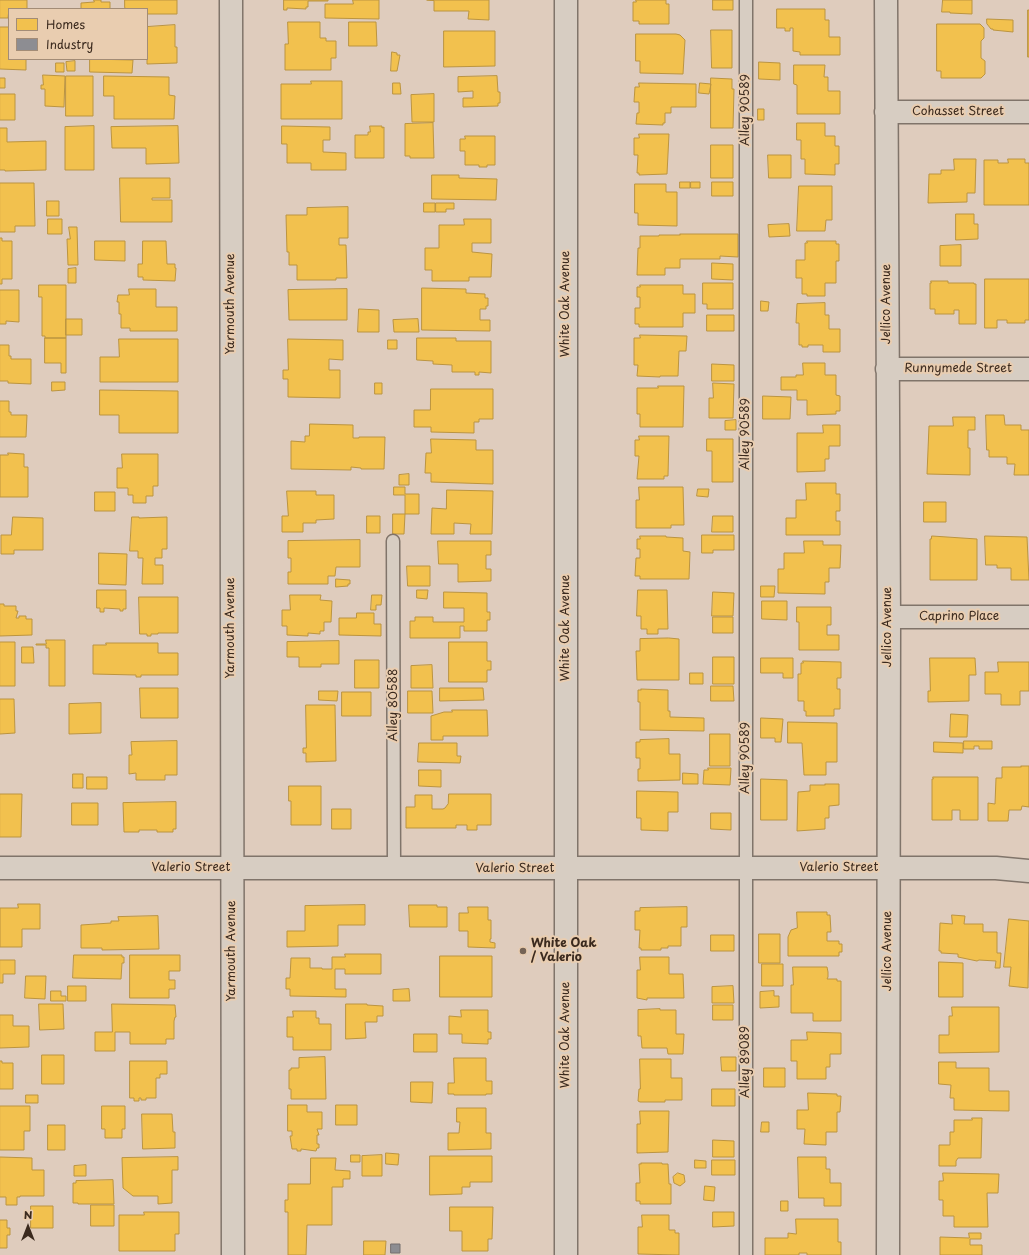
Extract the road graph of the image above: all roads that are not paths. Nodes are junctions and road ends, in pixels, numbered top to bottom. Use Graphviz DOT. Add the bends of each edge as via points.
graph roads {
  1 [pos="231,0"];
  2 [pos="566,0"];
  3 [pos="746,0"];
  4 [pos="886,0"];
  5 [pos="886,112"];
  6 [pos="1029,112"];
  7 [pos="887,369"];
  8 [pos="1029,369"];
  9 [pos="393,541"];
  10 [pos="889,617"];
  11 [pos="1029,617"];
  12 [pos="0,868"];
  13 [pos="231,868"];
  14 [pos="394,868"];
  15 [pos="746,868"];
  16 [pos="888,868"];
  17 [pos="565,869"];
  18 [pos="1029,872"];
  19 [pos="232,1255"];
  20 [pos="566,1255"];
  21 [pos="746,1255"];
  22 [pos="888,1255"];
  1 -- 13 [label="street, Yarmouth Avenue"];
  2 -- 17 [label="street, White Oak Avenue"];
  3 -- 15 [label="lane, Alley 90589"];
  4 -- 5 [label="street, Jellico Avenue"];
  5 -- 6 [label="street, Cohasset Street"];
  5 -- 7 [label="street, Jellico Avenue"];
  7 -- 8 [label="street, Runnymede Street"];
  7 -- 10 [label="street, Jellico Avenue"];
  9 -- 14 [label="lane, Alley 80588"];
  10 -- 11 [label="street, Caprino Place"];
  10 -- 16 [label="street, Jellico Avenue"];
  12 -- 13 [label="street, Valerio Street"];
  13 -- 14 [label="street, Valerio Street"];
  13 -- 19 [label="street, Yarmouth Avenue"];
  14 -- 17 [label="street, Valerio Street"];
  15 -- 16 [label="street, Valerio Street"];
  15 -- 17 [label="street, Valerio Street"];
  15 -- 21 [label="lane, Alley 89089"];
  16 -- 18 [label="street, Valerio Street" via="996,868"];
  16 -- 22 [label="street, Jellico Avenue"];
  17 -- 20 [label="street, White Oak Avenue"];
}
